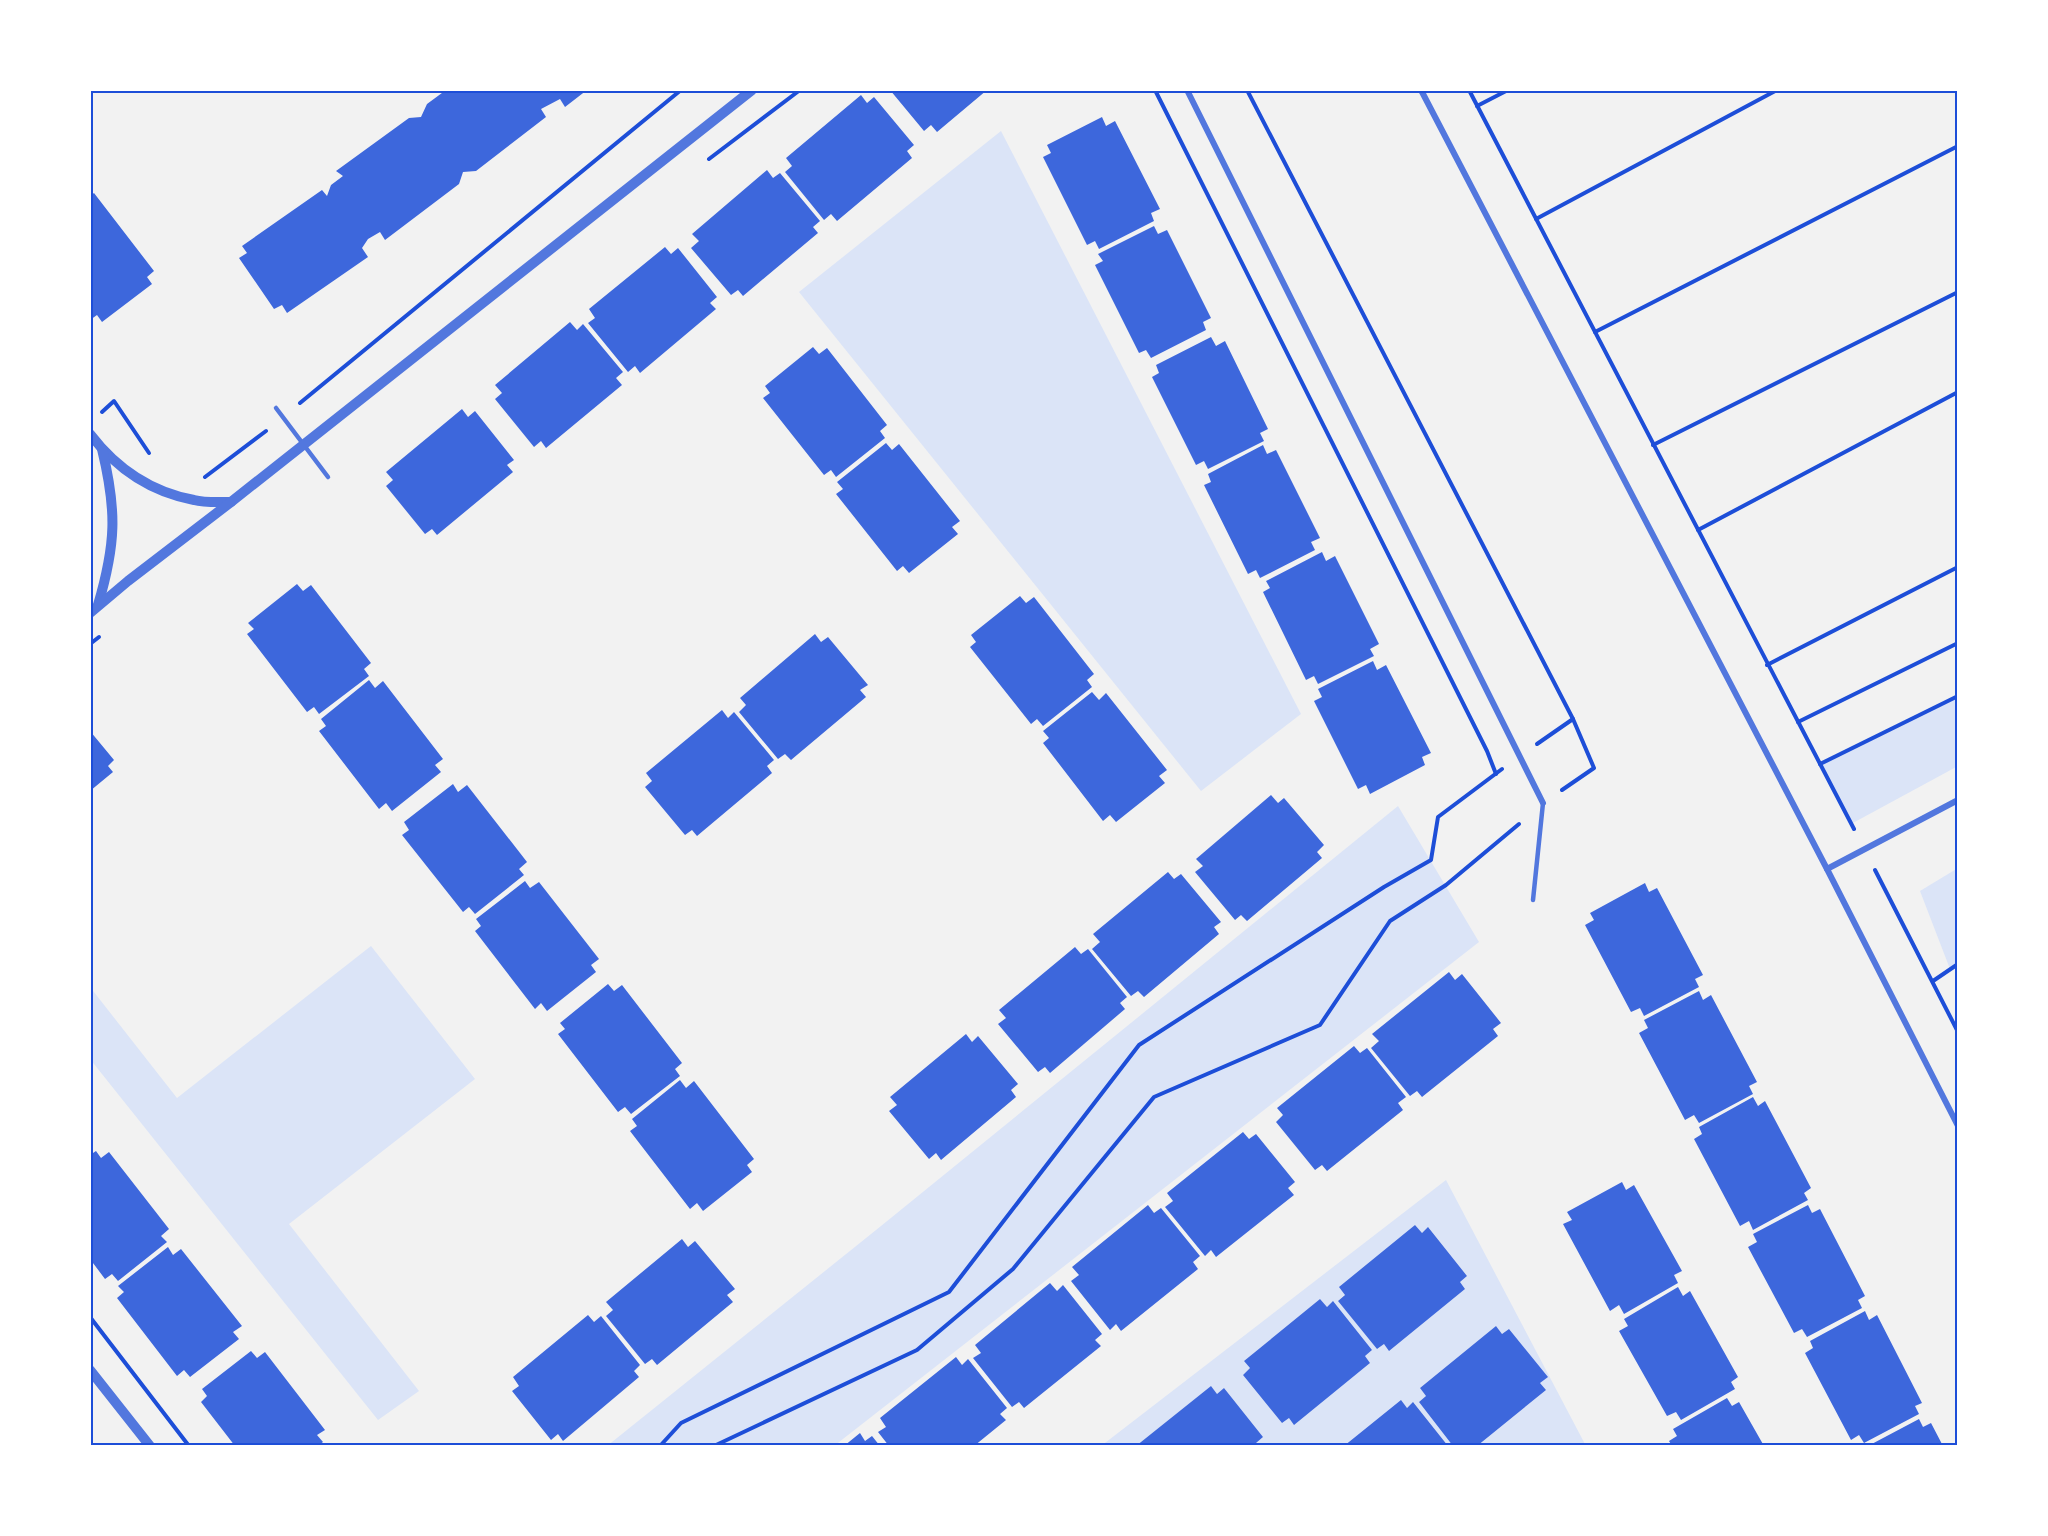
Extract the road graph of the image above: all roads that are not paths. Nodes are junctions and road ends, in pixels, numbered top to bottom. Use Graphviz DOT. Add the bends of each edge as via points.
graph roads {
  1 [pos="752,90"];
  2 [pos="1187,90"];
  3 [pos="1421,90"];
  4 [pos="276,408"];
  5 [pos="90,434"];
  6 [pos="303,444"];
  7 [pos="102,449"];
  8 [pos="328,477"];
  9 [pos="231,502"];
  10 [pos="94,609"];
  11 [pos="1958,800"];
  12 [pos="1543,803"];
  13 [pos="1827,869"];
  14 [pos="1533,900"];
  15 [pos="1958,1126"];
  16 [pos="90,1370"];
  17 [pos="150,1446"];
  1 -- 6 [label="street"];
  2 -- 12 [label="street"];
  3 -- 13 [label="street"];
  4 -- 6 [label="lane"];
  5 -- 7 [label="street"];
  6 -- 8 [label="lane"];
  6 -- 9 [label="street"];
  7 -- 9 [label="street" via="129,473 160,491 195,501"];
  7 -- 10 [label="street" via="111,488 113,528 109,567"];
  9 -- 10 [label="street"];
  11 -- 13 [label="street"];
  12 -- 14 [label="lane"];
  13 -- 15 [label="street"];
  16 -- 17 [label="street"];
}
